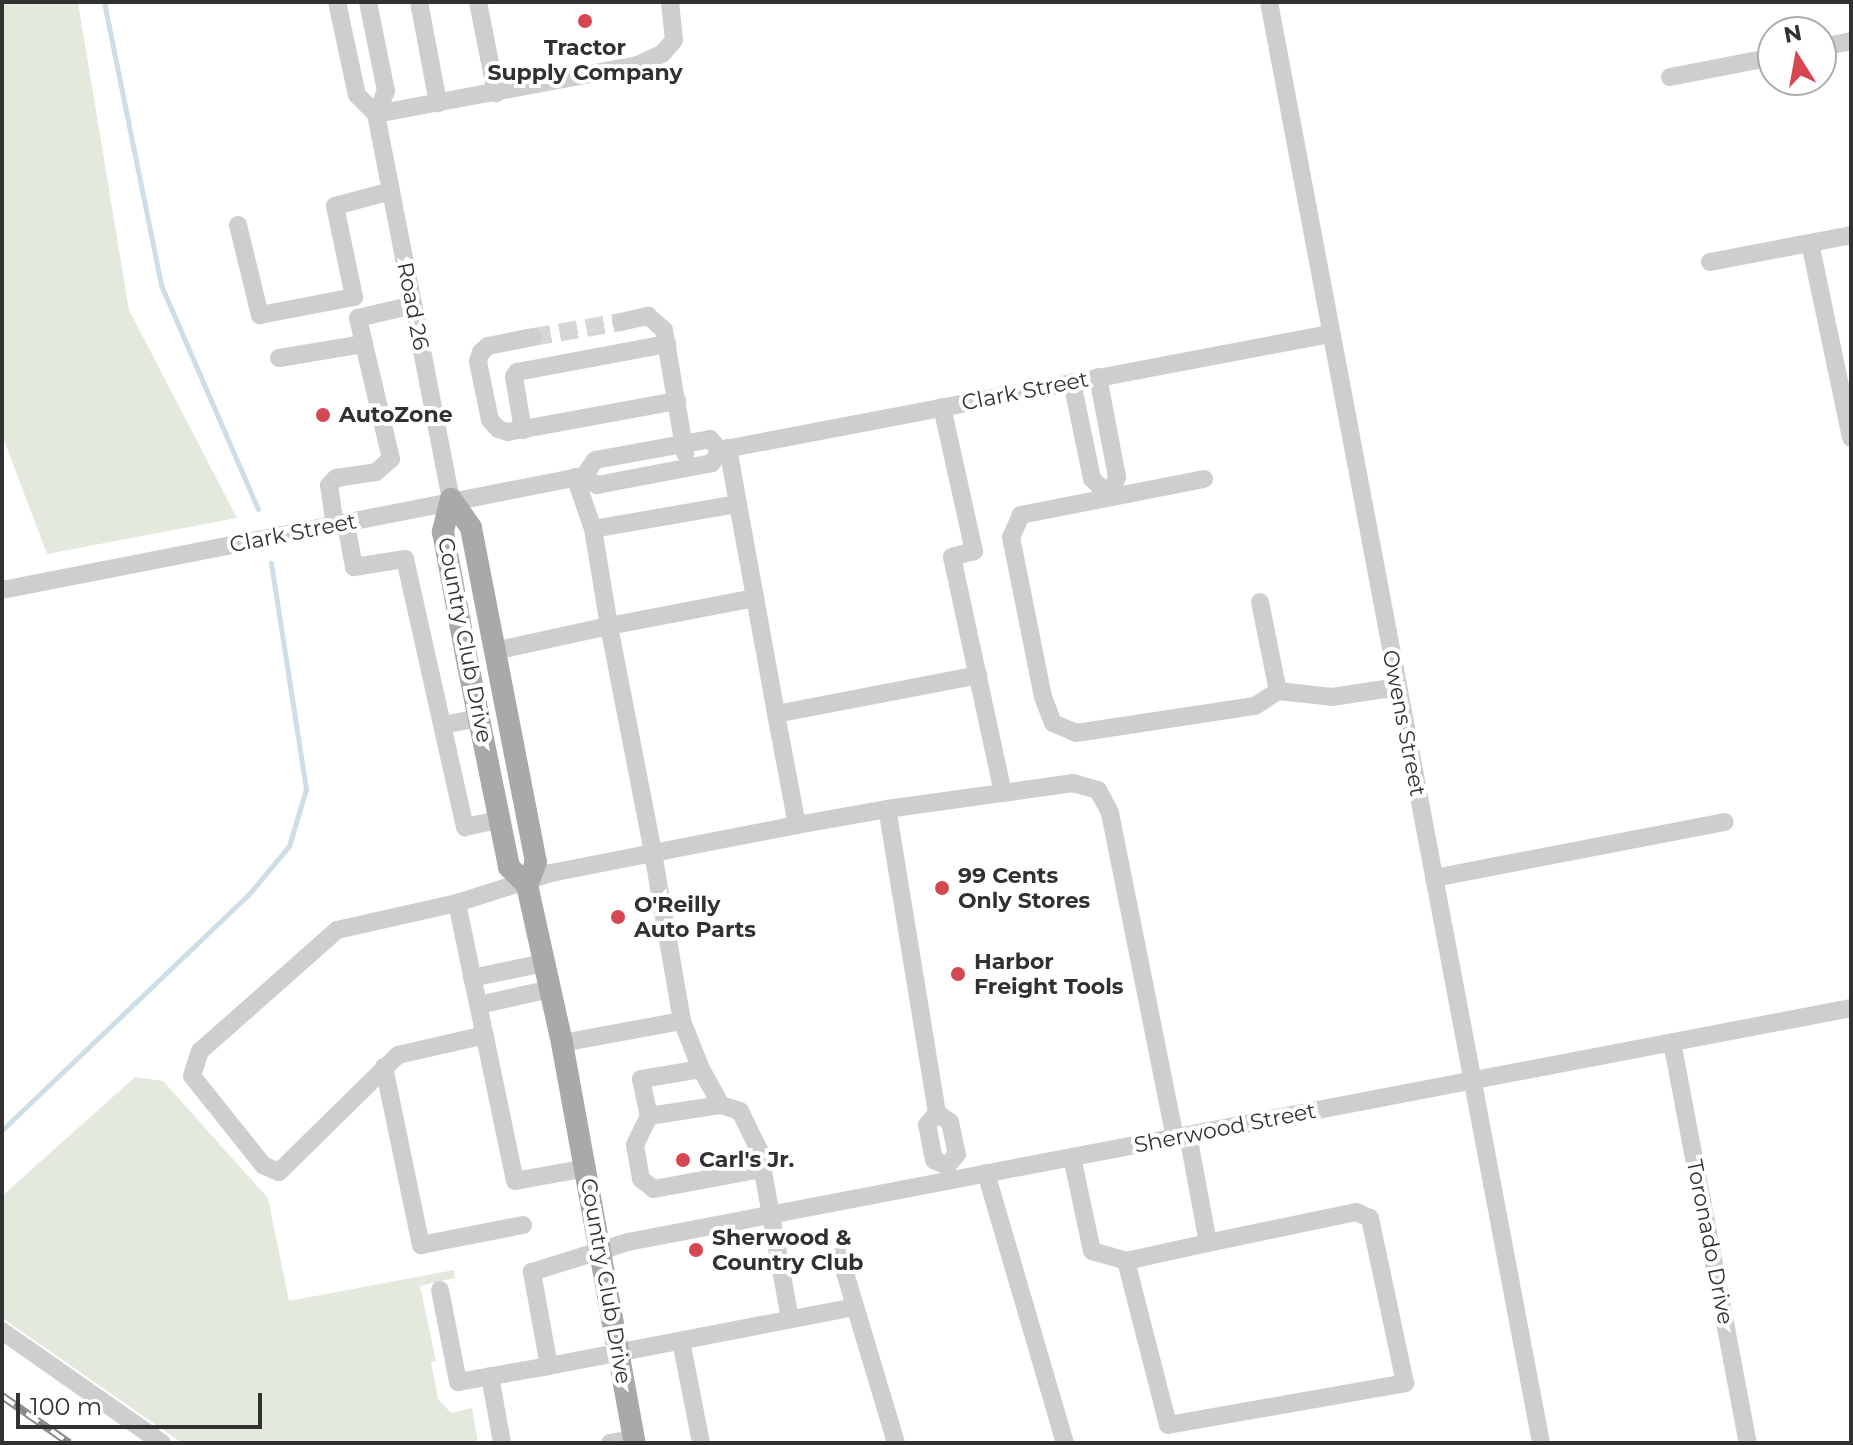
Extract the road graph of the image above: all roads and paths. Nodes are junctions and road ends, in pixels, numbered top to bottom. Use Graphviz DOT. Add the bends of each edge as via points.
graph roads {
  1 [pos="337,2"];
  2 [pos="368,2"];
  3 [pos="419,2"];
  4 [pos="478,2"];
  5 [pos="670,2"];
  6 [pos="1269,2"];
  7 [pos="1757,60"];
  8 [pos="1670,77"];
  9 [pos="496,93"];
  10 [pos="438,103"];
  11 [pos="376,114"];
  12 [pos="391,191"];
  13 [pos="238,225"];
  14 [pos="1851,235"];
  15 [pos="1810,243"];
  16 [pos="1710,262"];
  17 [pos="354,297"];
  18 [pos="413,305"];
  19 [pos="358,318"];
  20 [pos="621,322"];
  21 [pos="1329,334"];
  22 [pos="533,337"];
  23 [pos="364,344"];
  24 [pos="667,344"];
  25 [pos="279,358"];
  26 [pos="1098,377"];
  27 [pos="1072,382"];
  28 [pos="677,401"];
  29 [pos="942,407"];
  30 [pos="523,430"];
  31 [pos="1851,438"];
  32 [pos="685,443"];
  33 [pos="724,449"];
  34 [pos="579,476"];
  35 [pos="1204,479"];
  36 [pos="612,482"];
  37 [pos="1110,496"];
  38 [pos="451,499"];
  39 [pos="738,504"];
  40 [pos="340,525"];
  41 [pos="593,529"];
  42 [pos="2,590"];
  43 [pos="755,598"];
  44 [pos="1260,602"];
  45 [pos="609,626"];
  46 [pos="494,651"];
  47 [pos="978,675"];
  48 [pos="1398,687"];
  49 [pos="1278,691"];
  50 [pos="776,714"];
  51 [pos="479,718"];
  52 [pos="443,725"];
  53 [pos="1003,793"];
  54 [pos="887,809"];
  55 [pos="499,820"];
  56 [pos="1725,822"];
  57 [pos="797,825"];
  58 [pos="653,853"];
  59 [pos="1434,878"];
  60 [pos="527,885"];
  61 [pos="457,903"];
  62 [pos="544,963"];
  63 [pos="472,978"];
  64 [pos="550,989"];
  65 [pos="479,1005"];
  66 [pos="1851,1008"];
  67 [pos="682,1021"];
  68 [pos="485,1035"];
  69 [pos="1672,1042"];
  70 [pos="562,1043"];
  71 [pos="384,1067"];
  72 [pos="701,1069"];
  73 [pos="1472,1080"];
  74 [pos="721,1105"];
  75 [pos="649,1116"];
  76 [pos="1181,1136"];
  77 [pos="1072,1157"];
  78 [pos="587,1168"];
  79 [pos="762,1169"];
  80 [pos="948,1173"];
  81 [pos="986,1173"];
  82 [pos="769,1215"];
  83 [pos="523,1225"];
  84 [pos="1208,1243"];
  85 [pos="599,1252"];
  86 [pos="840,1256"];
  87 [pos="1126,1261"];
  88 [pos="440,1290"];
  89 [pos="855,1307"];
  90 [pos="790,1319"];
  91 [pos="2,1331"];
  92 [pos="681,1341"];
  93 [pos="618,1354"];
  94 [pos="549,1366"];
  95 [pos="490,1376"];
  96 [pos="634,1441"];
  97 [pos="162,1443"];
  98 [pos="502,1443"];
  99 [pos="610,1443"];
  100 [pos="701,1443"];
  101 [pos="896,1443"];
  102 [pos="1065,1443"];
  103 [pos="1541,1443"];
  104 [pos="1748,1443"];
  1 -- 11 [label="street, Road 26" via="357,95"];
  2 -- 11 [label="street, Road 26" via="386,91"];
  3 -- 10 [label="street"];
  4 -- 9 [label="street"];
  5 -- 9 [label="street" via="674,40 662,54 638,65"];
  6 -- 21 [label="street, Owens Street"];
  7 -- 8 [label="street"];
  9 -- 10 [label="street"];
  10 -- 11 [label="street"];
  11 -- 12 [label="street, Road 26"];
  12 -- 17 [label="street" via="335,206"];
  12 -- 18 [label="street, Road 26"];
  13 -- 17 [label="street" via="260,315"];
  14 -- 15 [label="street"];
  15 -- 16 [label="street"];
  15 -- 31 [label="street"];
  17 -- 19 [label="street"];
  18 -- 19 [label="street"];
  18 -- 38 [label="street, Road 26"];
  19 -- 23 [label="street"];
  20 -- 24 [label="street" via="648,316 659,322"];
  21 -- 26 [label="street, Clark Street"];
  21 -- 48 [label="street, Owens Street"];
  22 -- 30 [label="street" via="488,346 478,362 490,420 508,432"];
  23 -- 25 [label="street"];
  23 -- 40 [label="street" via="391,459 376,472 336,478 329,485"];
  24 -- 28 [label="street"];
  24 -- 30 [label="street" via="517,372"];
  26 -- 27 [label="street, Clark Street"];
  26 -- 37 [label="street" via="1117,477"];
  27 -- 29 [label="street, Clark Street"];
  27 -- 37 [label="street" via="1092,479"];
  28 -- 30 [label="street"];
  28 -- 32 [label="street"];
  29 -- 33 [label="street, Clark Street"];
  29 -- 47 [label="street" via="974,551 952,557"];
  32 -- 33 [label="street, Clark Street" via="710,439"];
  32 -- 34 [label="street, Clark Street" via="595,460"];
  32 -- 36 [label="street" via="684,455 622,469"];
  33 -- 36 [label="street, Clark Street" via="712,463"];
  33 -- 39 [label="street"];
  34 -- 36 [label="street, Clark Street" via="597,485"];
  34 -- 38 [label="street, Clark Street"];
  34 -- 41 [label="street"];
  35 -- 37 [label="street"];
  37 -- 49 [label="street" via="1021,515 1011,537 1043,697 1053,723 1076,733 1255,706"];
  38 -- 40 [label="street, Clark Street"];
  38 -- 46 [label="main road, Country Club Drive" via="471,528"];
  38 -- 51 [label="main road, Country Club Drive" via="443,532"];
  39 -- 41 [label="street"];
  39 -- 43 [label="street"];
  40 -- 42 [label="street, Clark Street"];
  40 -- 52 [label="street" via="354,567 405,559"];
  41 -- 45 [label="street"];
  43 -- 45 [label="street"];
  43 -- 50 [label="street"];
  44 -- 49 [label="street"];
  45 -- 46 [label="street"];
  45 -- 58 [label="street"];
  46 -- 60 [label="main road, Country Club Drive" via="536,862"];
  47 -- 50 [label="street"];
  47 -- 53 [label="street"];
  48 -- 49 [label="street" via="1332,697"];
  48 -- 59 [label="street, Owens Street"];
  50 -- 57 [label="street"];
  51 -- 52 [label="street"];
  51 -- 55 [label="main road, Country Club Drive"];
  52 -- 55 [label="street" via="465,827"];
  53 -- 54 [label="street"];
  53 -- 76 [label="street" via="1073,783 1098,790 1110,813"];
  54 -- 57 [label="street"];
  54 -- 80 [label="street" via="937,1113 927,1125 934,1160"];
  55 -- 60 [label="main road, Country Club Drive" via="509,867"];
  56 -- 59 [label="street"];
  57 -- 58 [label="street"];
  58 -- 60 [label="street" via="551,873"];
  58 -- 67 [label="street"];
  59 -- 73 [label="street, Owens Street"];
  60 -- 61 [label="street"];
  60 -- 62 [label="main road, Country Club Drive"];
  61 -- 63 [label="street"];
  61 -- 71 [label="street" via="337,930 200,1051 192,1076 263,1165 279,1172"];
  62 -- 63 [label="street"];
  62 -- 64 [label="main road, Country Club Drive"];
  63 -- 65 [label="street"];
  64 -- 65 [label="street"];
  64 -- 70 [label="main road, Country Club Drive"];
  65 -- 68 [label="street"];
  66 -- 69 [label="street, Sherwood Street"];
  67 -- 70 [label="street"];
  67 -- 72 [label="street"];
  68 -- 71 [label="street" via="398,1055"];
  68 -- 78 [label="street" via="515,1181"];
  69 -- 73 [label="street, Sherwood Street"];
  69 -- 104 [label="street, Toronado Drive"];
  70 -- 78 [label="main road, Country Club Drive"];
  71 -- 83 [label="street" via="421,1245"];
  72 -- 74 [label="street"];
  72 -- 75 [label="street" via="641,1079"];
  73 -- 76 [label="street, Sherwood Street"];
  73 -- 103 [label="street, Owens Street"];
  74 -- 75 [label="street"];
  74 -- 79 [label="street" via="740,1111"];
  75 -- 79 [label="street" via="635,1145 647,1185 661,1189"];
  76 -- 77 [label="street, Sherwood Street"];
  76 -- 84 [label="street"];
  77 -- 81 [label="street, Sherwood Street"];
  77 -- 87 [label="street" via="1092,1251"];
  78 -- 85 [label="main road, Country Club Drive"];
  79 -- 82 [label="street"];
  80 -- 81 [label="street, Sherwood Street"];
  80 -- 82 [label="street, Sherwood Street"];
  81 -- 102 [label="street"];
  82 -- 85 [label="street, Sherwood Street"];
  82 -- 90 [label="street"];
  84 -- 87 [label="street"];
  84 -- 87 [label="street" via="1356,1212 1370,1218 1405,1383 1168,1425"];
  85 -- 93 [label="main road, Country Club Drive"];
  85 -- 94 [label="street, Sherwood Street" via="532,1272"];
  86 -- 89 [label="street"];
  88 -- 95 [label="street" via="458,1382"];
  89 -- 90 [label="street"];
  89 -- 101 [label="street"];
  90 -- 92 [label="street"];
  91 -- 97 [label="street"];
  92 -- 93 [label="street"];
  92 -- 100 [label="street"];
  93 -- 94 [label="street"];
  93 -- 96 [label="main road, Country Club Drive"];
  94 -- 95 [label="street"];
  95 -- 98 [label="street"];
  96 -- 99 [label="street"];
}
